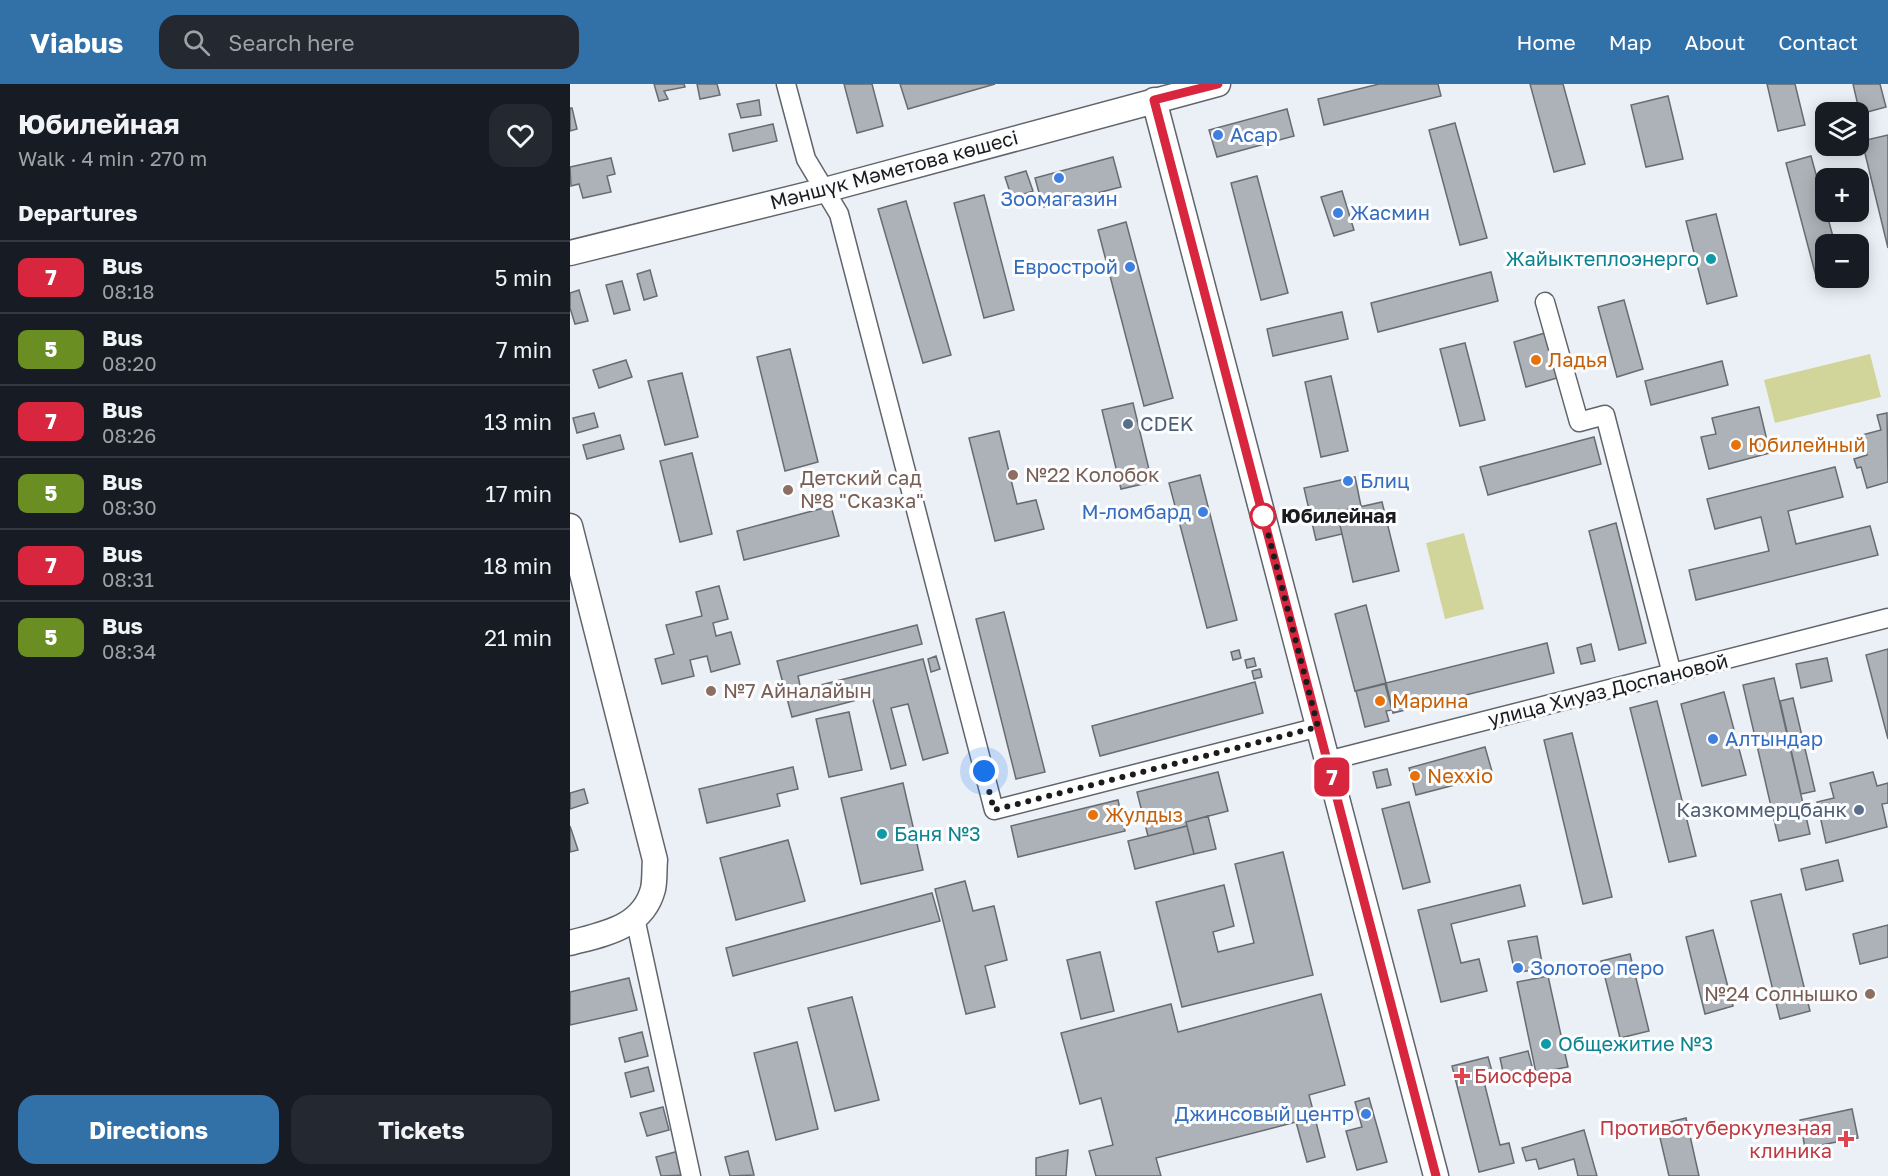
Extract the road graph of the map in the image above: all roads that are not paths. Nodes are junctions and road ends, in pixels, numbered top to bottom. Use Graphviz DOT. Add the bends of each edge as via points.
graph roads {
  1 [pos="786,84"];
  2 [pos="1218,84"];
  3 [pos="1154,100"];
  4 [pos="825,190"];
  5 [pos="570,253"];
  6 [pos="1545,302"];
  7 [pos="570,526"];
  8 [pos="570,588"];
  9 [pos="1888,618"];
  10 [pos="1672,674"];
  11 [pos="1318,727"];
  12 [pos="1328,760"];
  13 [pos="631,911"];
  14 [pos="570,927"];
  15 [pos="570,943"];
  16 [pos="692,1176"];
  17 [pos="1436,1176"];
  1 -- 4 [label="street" via="806,159"];
  2 -- 3 [label="main road, Мәншүк Мәметова көшесі"];
  3 -- 4 [label="main road, Мәншүк Мәметова көшесі"];
  3 -- 11 [label="main road"];
  4 -- 5 [label="main road, Мәншүк Мәметова көшесі"];
  4 -- 11 [label="street" via="839,214 994,810"];
  6 -- 10 [label="street" via="1579,422 1605,415"];
  7 -- 13 [label="main road" via="655,861 652,889 645,906"];
  8 -- 13 [label="main road" via="641,864"];
  9 -- 10 [label="street, улица Хиуаз Доспановой"];
  10 -- 12 [label="street, улица Хиуаз Доспановой"];
  11 -- 12 [label="main road"];
  12 -- 17 [label="main road"];
  13 -- 14 [label="main road"];
  13 -- 15 [label="main road" via="621,928"];
  13 -- 16 [label="street"];
}
